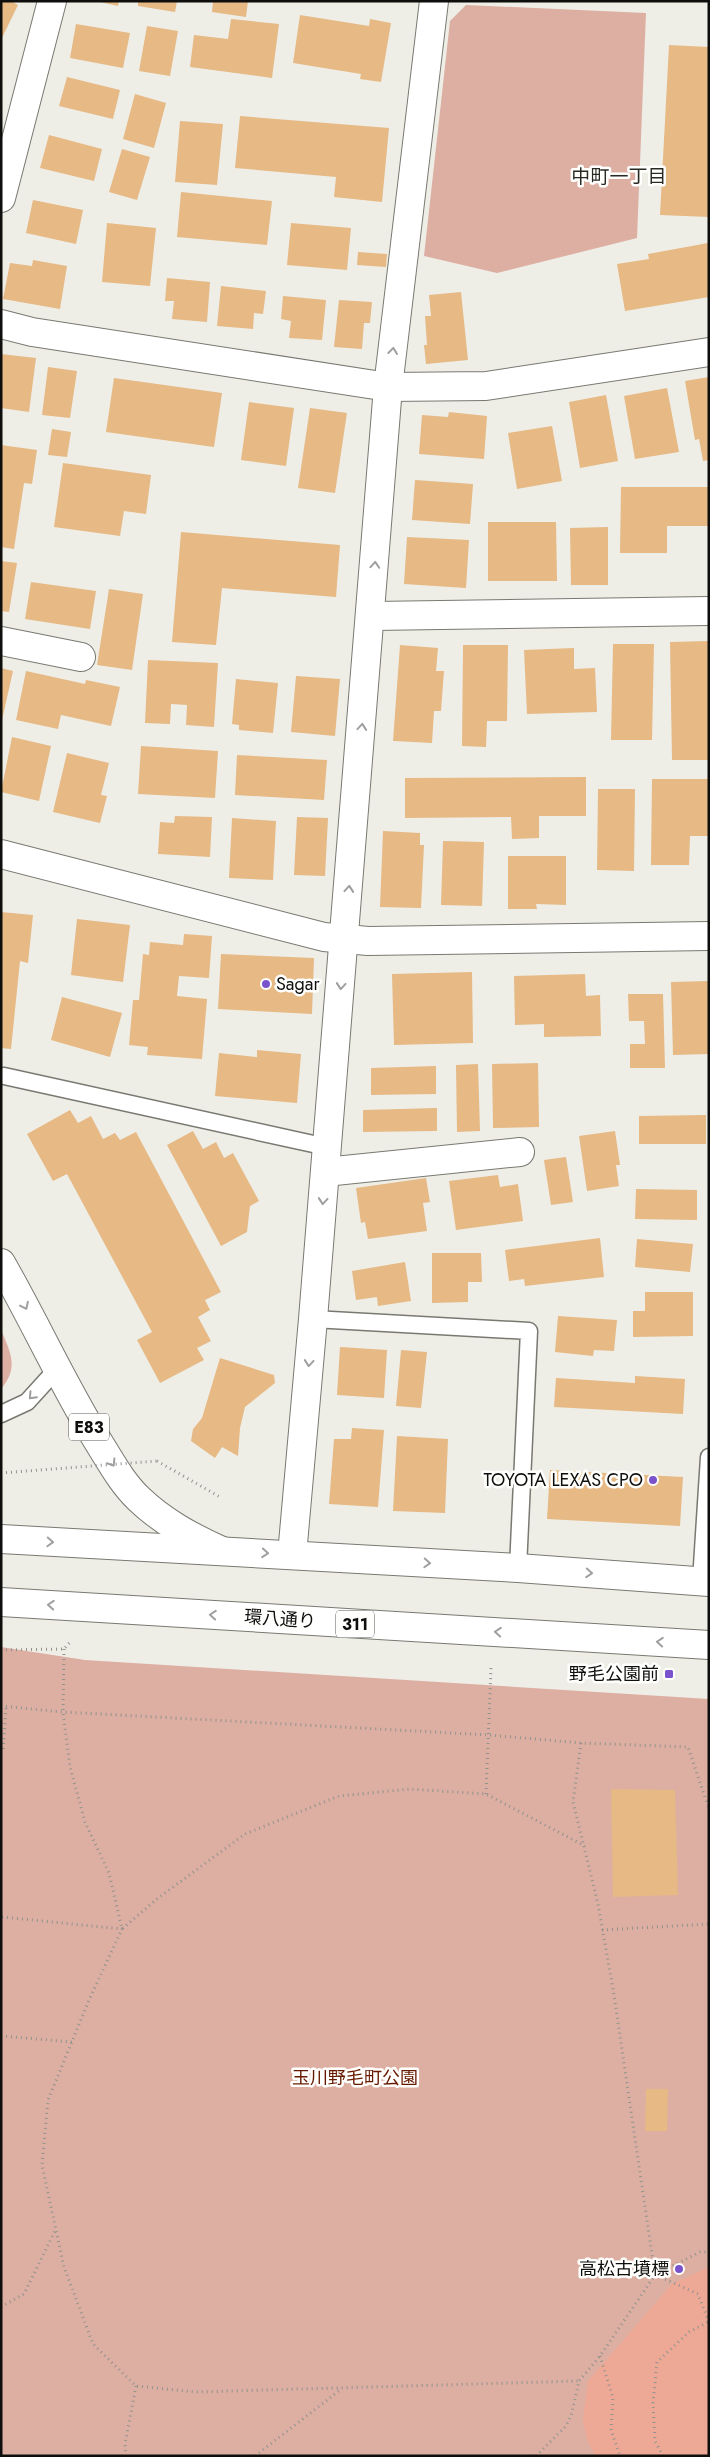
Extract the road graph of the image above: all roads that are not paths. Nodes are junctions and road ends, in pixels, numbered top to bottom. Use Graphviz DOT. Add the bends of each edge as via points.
graph roads {
  1 [pos="52,1"];
  2 [pos="434,1"];
  3 [pos="1,198"];
  4 [pos="1,324"];
  5 [pos="709,352"];
  6 [pos="388,388"];
  7 [pos="709,611"];
  8 [pos="372,616"];
  9 [pos="1,641"];
  10 [pos="82,657"];
  11 [pos="1,854"];
  12 [pos="709,936"];
  13 [pos="345,938"];
  14 [pos="4,1076"];
  15 [pos="520,1152"];
  16 [pos="326,1160"];
  17 [pos="1,1263"];
  18 [pos="314,1319"];
  19 [pos="57,1369"];
  20 [pos="1,1414"];
  21 [pos="709,1457"];
  22 [pos="1,1539"];
  23 [pos="222,1551"];
  24 [pos="292,1555"];
  25 [pos="518,1568"];
  26 [pos="705,1581"];
  27 [pos="1,1602"];
  28 [pos="709,1645"];
  1 -- 3 [label="main road"];
  6 -- 2 [label="main road, one-way"];
  4 -- 6 [label="main road" via="32,332"];
  5 -- 6 [label="main road" via="486,386"];
  8 -- 6 [label="main road, one-way"];
  7 -- 8 [label="main road"];
  13 -- 8 [label="main road, one-way"];
  9 -- 10 [label="main road"];
  11 -- 13 [label="main road" via="324,937"];
  12 -- 13 [label="main road" via="368,941"];
  13 -- 16 [label="main road, one-way"];
  14 -- 16 [label="lane"];
  15 -- 16 [label="main road"];
  16 -- 18 [label="main road, one-way"];
  17 -- 19 [label="main road, E83, one-way"];
  18 -- 24 [label="main road, one-way"];
  18 -- 25 [label="lane" via="529,1331"];
  19 -- 20 [label="lane, one-way" via="27,1402"];
  19 -- 23 [label="main road, E83, one-way" via="88,1426 137,1498 188,1536"];
  21 -- 26 [label="lane"];
  22 -- 23 [label="main road, one-way"];
  23 -- 24 [label="main road, one-way"];
  24 -- 25 [label="main road, one-way"];
  25 -- 26 [label="main road, one-way"];
  28 -- 27 [label="main road, 環八通り / 311, one-way"];
}
